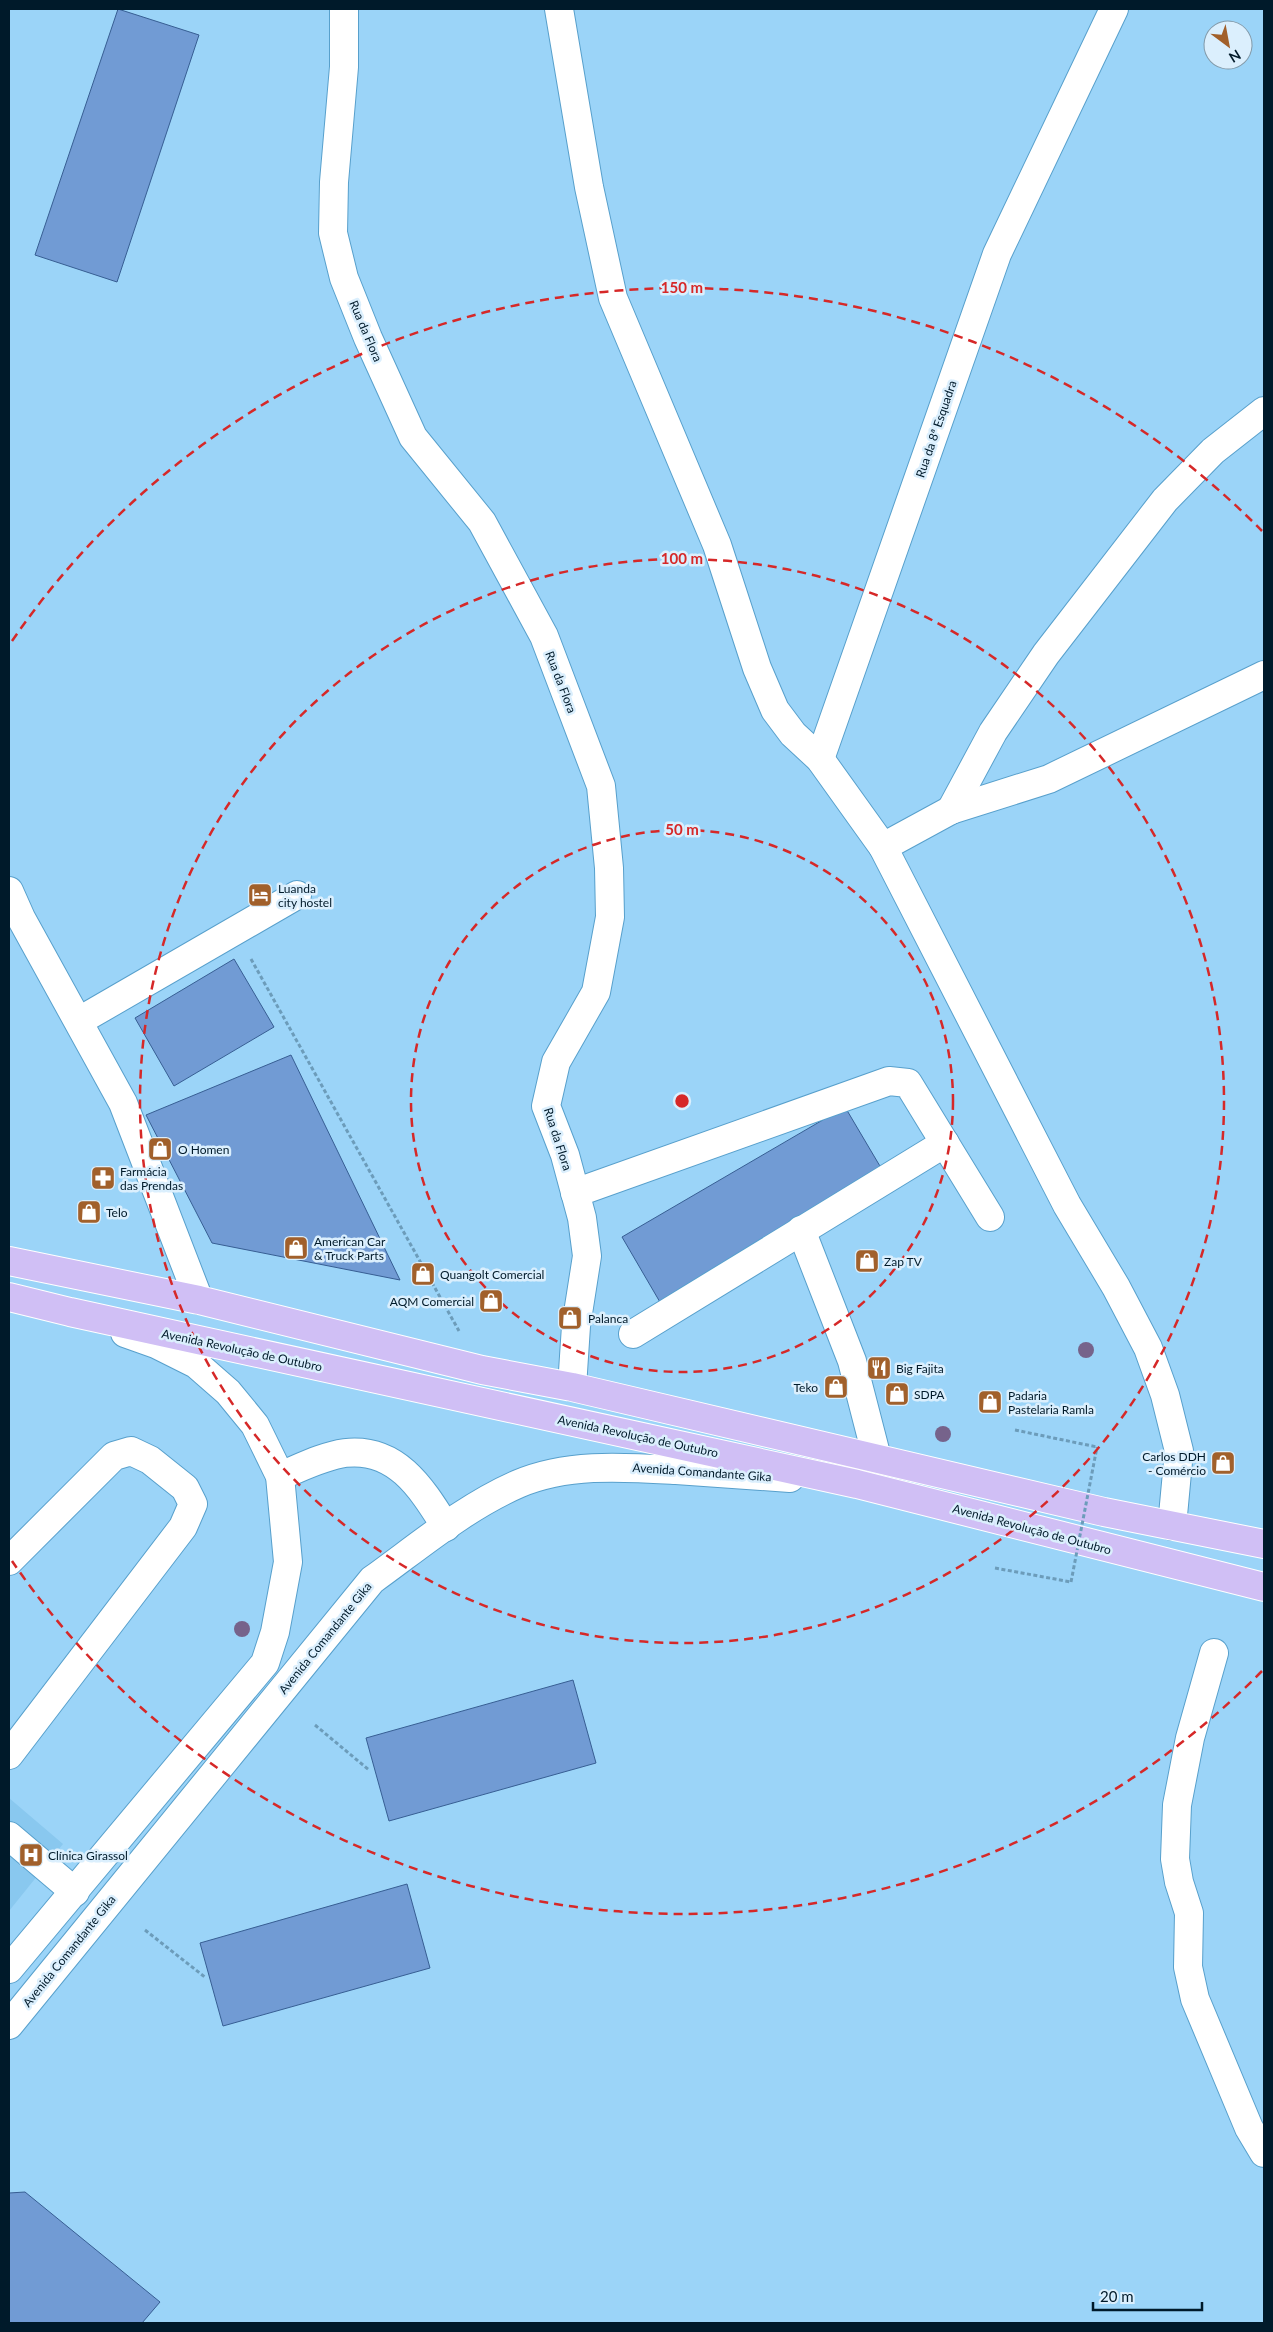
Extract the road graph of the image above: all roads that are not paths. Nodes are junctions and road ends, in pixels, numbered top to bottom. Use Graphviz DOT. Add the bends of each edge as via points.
graph roads {
  1 [pos="344,9"];
  2 [pos="559,9"];
  3 [pos="1114,9"];
  4 [pos="1264,411"];
  5 [pos="1264,675"];
  6 [pos="820,759"];
  7 [pos="951,810"];
  8 [pos="883,847"];
  9 [pos="9,891"];
  10 [pos="297,895"];
  11 [pos="79,1021"];
  12 [pos="946,1144"];
  13 [pos="575,1193"];
  14 [pos="990,1217"];
  15 [pos="801,1230"];
  16 [pos="9,1261"];
  17 [pos="9,1297"];
  18 [pos="199,1300"];
  19 [pos="70,1312"];
  20 [pos="633,1334"];
  21 [pos="572,1387"];
  22 [pos="877,1458"];
  23 [pos="280,1476"];
  24 [pos="856,1484"];
  25 [pos="1172,1526"];
  26 [pos="446,1527"];
  27 [pos="1264,1544"];
  28 [pos="9,1561"];
  29 [pos="1264,1587"];
  30 [pos="1214,1653"];
  31 [pos="9,1754"];
  32 [pos="9,1836"];
  33 [pos="75,1892"];
  34 [pos="9,1969"];
  35 [pos="9,2025"];
  36 [pos="1264,2153"];
  1 -- 13 [label="street, Rua da Flora" via="344,67 333,233 344,278 413,437 482,522 544,636 600,786 609,868 609,926 596,992 556,1062 546,1106"];
  2 -- 6 [label="street" via="589,187 613,298 717,545 757,668 775,710 793,734"];
  3 -- 6 [label="street, Rua da 8ª Esquadra" via="997,254"];
  4 -- 7 [label="street" via="1213,451 1165,500 1041,662 993,732"];
  5 -- 7 [label="street" via="1049,779"];
  6 -- 8 [label="street"];
  7 -- 8 [label="street"];
  8 -- 25 [label="street" via="1067,1205 1148,1348 1165,1394 1179,1451"];
  9 -- 11 [label="street"];
  10 -- 11 [label="street"];
  11 -- 18 [label="street" via="123,1103"];
  12 -- 13 [label="street" via="908,1083 889,1081"];
  12 -- 14 [label="street"];
  12 -- 15 [label="street"];
  13 -- 21 [label="street, Rua da Flora" via="587,1256 576,1326"];
  15 -- 20 [label="street"];
  15 -- 22 [label="street" via="852,1361"];
  16 -- 18 [label="main road"];
  17 -- 19 [label="main road, Avenida Revolução de Outubro"];
  18 -- 21 [label="main road" via="482,1370"];
  19 -- 23 [label="street" via="156,1344 196,1364 228,1392 255,1425"];
  19 -- 24 [label="main road, Avenida Revolução de Outubro"];
  21 -- 22 [label="main road"];
  22 -- 25 [label="main road"];
  23 -- 26 [label="street" via="344,1453 367,1453 407,1473"];
  23 -- 33 [label="street" via="288,1562 275,1632 265,1663"];
  24 -- 26 [label="street, Avenida Comandante Gika" via="610,1466 546,1474 518,1484"];
  24 -- 29 [label="main road, Avenida Revolução de Outubro"];
  25 -- 27 [label="main road"];
  26 -- 35 [label="street, Avenida Comandante Gika" via="372,1580"];
  28 -- 31 [label="street" via="114,1456 131,1451 150,1460 185,1488 193,1504 183,1527"];
  30 -- 36 [label="street" via="1190,1738 1177,1805 1175,1859 1189,1913 1188,1967 1194,1999 1249,2128"];
  32 -- 33 [label="street"];
  33 -- 34 [label="street"];
}
